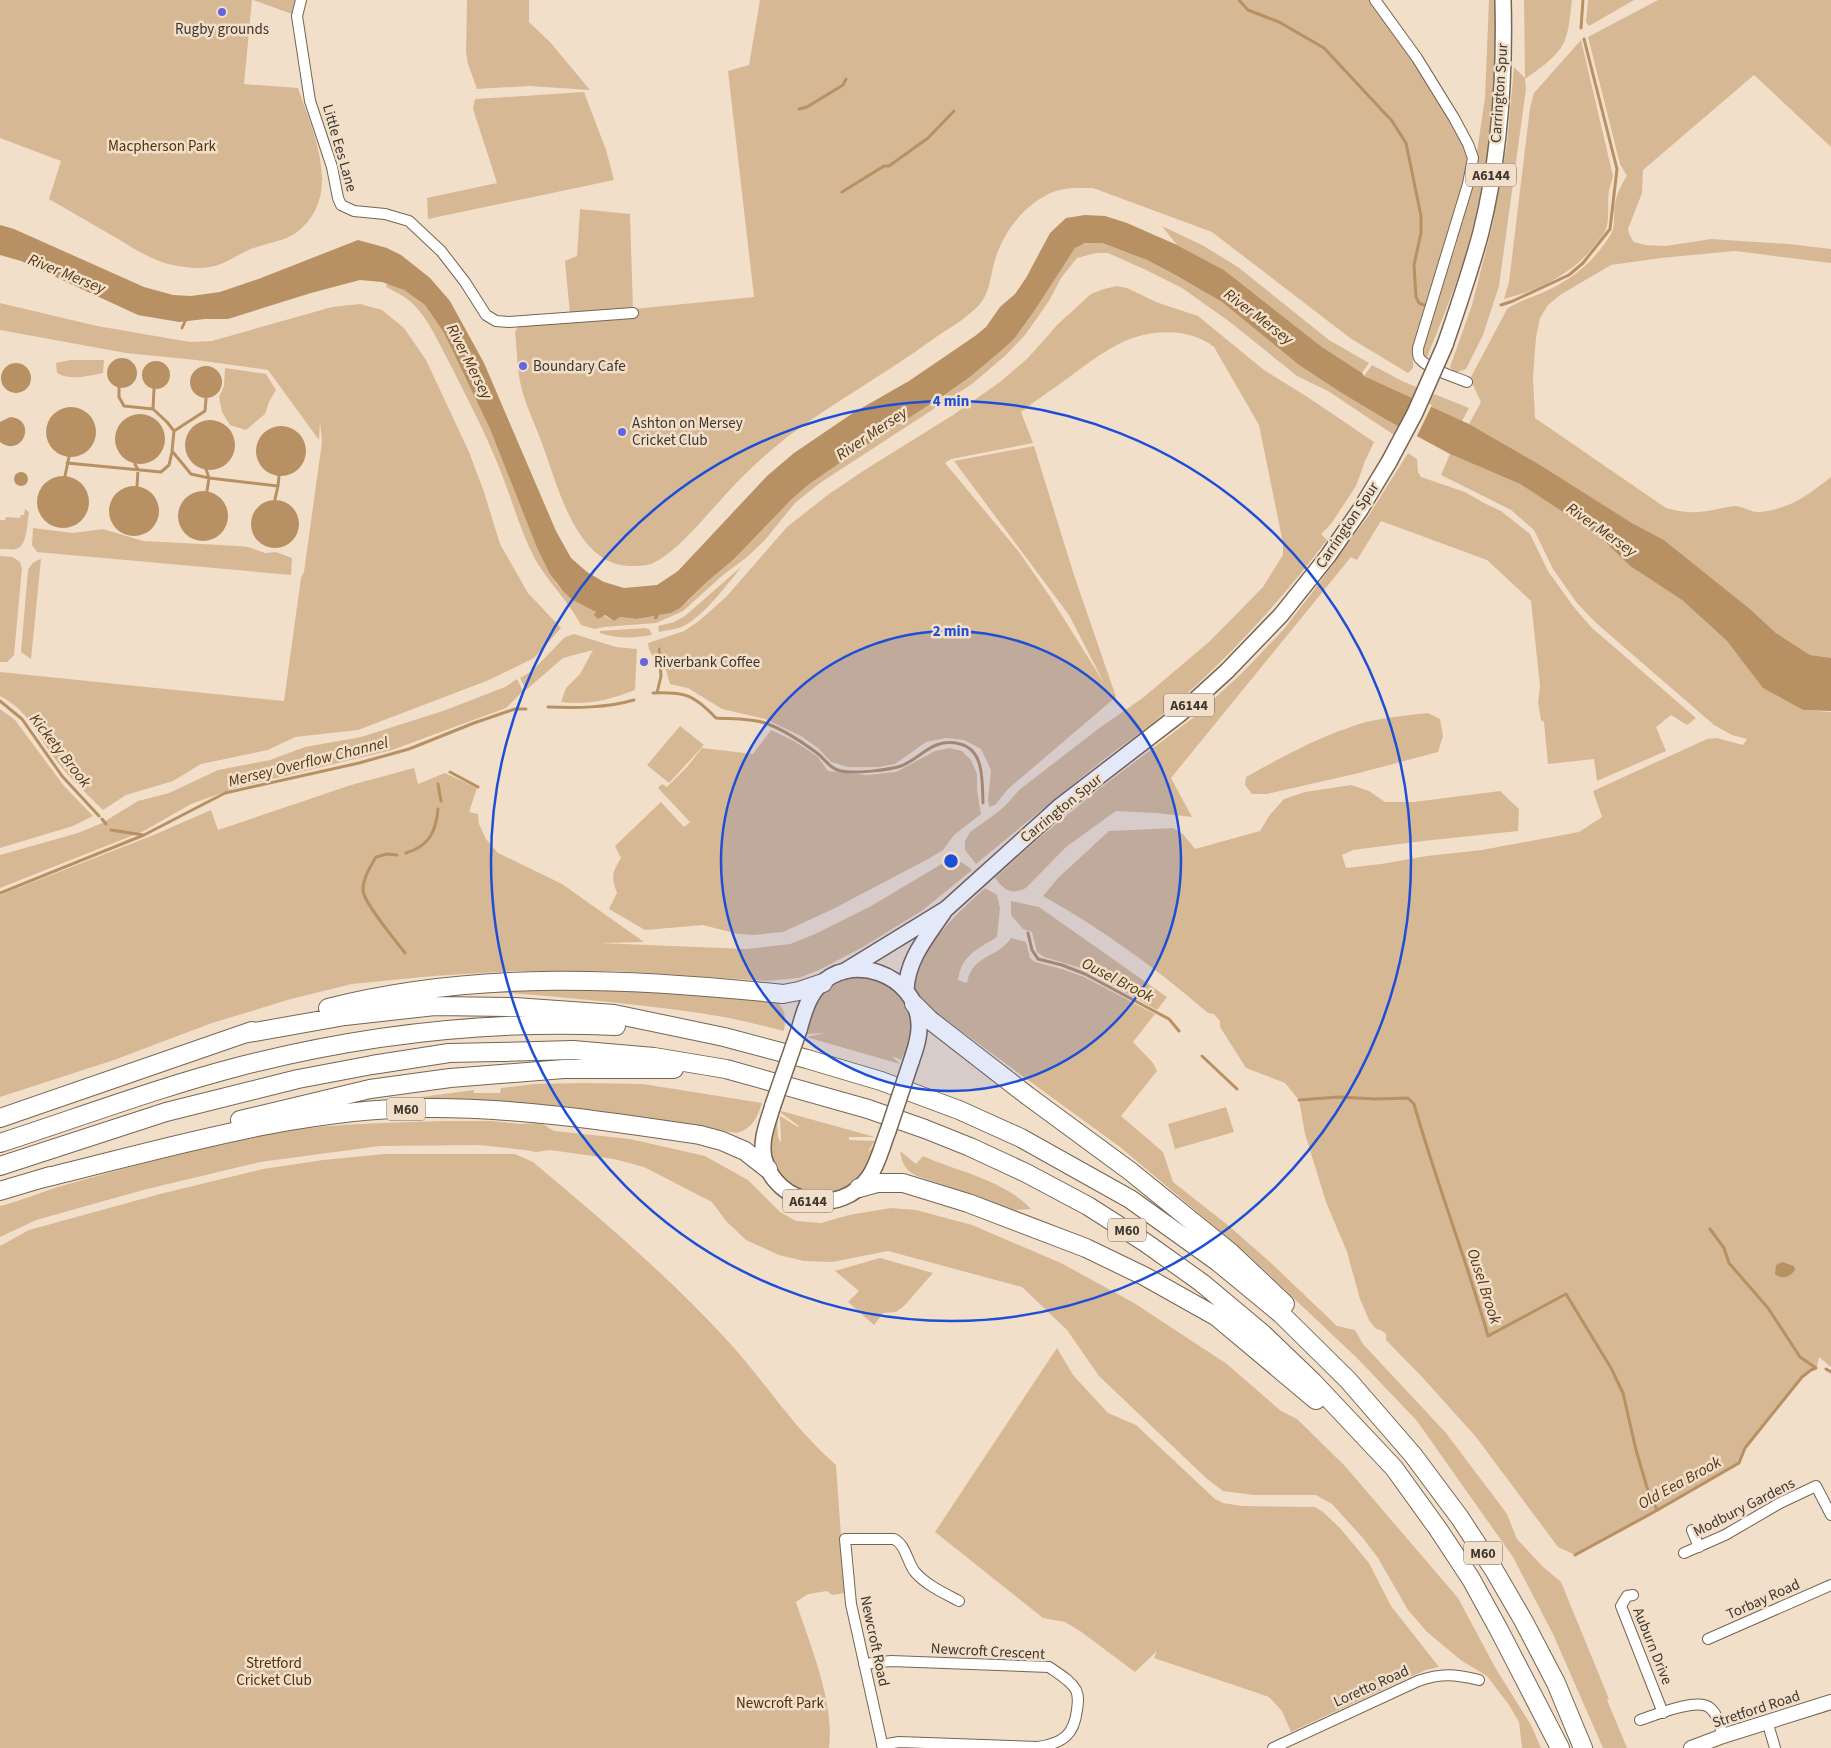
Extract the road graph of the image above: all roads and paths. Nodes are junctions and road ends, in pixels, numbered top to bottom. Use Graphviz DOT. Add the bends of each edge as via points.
graph roads {
  1 [pos="301,0"];
  2 [pos="1375,0"];
  3 [pos="1503,0"];
  4 [pos="633,313"];
  5 [pos="1467,382"];
  6 [pos="946,909"];
  7 [pos="845,971"];
  8 [pos="822,983"];
  9 [pos="910,997"];
  10 [pos="243,1034"];
  11 [pos="724,1037"];
  12 [pos="726,1069"];
  13 [pos="0,1118"];
  14 [pos="0,1143"];
  15 [pos="0,1166"];
  16 [pos="768,1168"];
  17 [pos="40,1179"];
  18 [pos="860,1188"];
  19 [pos="0,1191"];
  20 [pos="1348,1380"];
  21 [pos="1830,1509"];
  22 [pos="1438,1529"];
  23 [pos="1692,1530"];
  24 [pos="1699,1547"];
  25 [pos="1684,1553"];
  26 [pos="1831,1586"];
  27 [pos="1633,1595"];
  28 [pos="958,1601"];
  29 [pos="1708,1639"];
  30 [pos="864,1664"];
  31 [pos="1480,1680"];
  32 [pos="1831,1702"];
  33 [pos="1663,1713"];
  34 [pos="1640,1720"];
  35 [pos="1767,1721"];
  36 [pos="1723,1736"];
  37 [pos="1276,1746"];
  38 [pos="883,1747"];
  39 [pos="1560,1748"];
  40 [pos="1584,1748"];
  41 [pos="1691,1748"];
  42 [pos="1775,1748"];
  1 -- 4 [label="street, Little Ees Lane" via="297,16 310,101 341,205 354,211 409,221 441,251 486,314 496,321"];
  2 -- 5 [label="street" via="1428,76 1459,126 1473,158 1418,348 1422,361"];
  3 -- 6 [label="main road, Carrington Spur / A6144, bridge" via="1501,102 1481,231 1446,345 1416,413 1360,510 1281,615 1227,671 1181,713 1060,807"];
  6 -- 7 [label="main road, Carrington Spur / A6144"];
  6 -- 9 [label="main road, Carrington Spur / A6144" via="910,965"];
  7 -- 8 [label="main road, A6144"];
  7 -- 9 [label="main road, A6144" via="872,970 887,975"];
  8 -- 10 [label="highway, M60" via="783,994 687,984 608,981 469,985 345,1004"];
  8 -- 16 [label="main road, A6144, bridge" via="810,1000 763,1138"];
  9 -- 18 [label="main road, A6144, bridge" via="919,1024 915,1051 875,1167"];
  9 -- 20 [label="highway, M60" via="930,1020 1130,1171 1230,1252 1320,1338"];
  10 -- 11 [label="highway, M60" via="346,1016 435,1006 516,1007 614,1014"];
  10 -- 13 [label="highway, M60"];
  11 -- 14 [label="highway, M60" via="656,1028 574,1024 443,1029 367,1039 287,1054 231,1069"];
  11 -- 20 [label="highway, M60" via="881,1081 959,1110 1071,1165 1130,1199 1218,1262 1281,1314"];
  12 -- 15 [label="highway, M60" via="654,1057 573,1050 449,1054 362,1066 239,1092"];
  12 -- 17 [label="highway, M60" via="564,1069 450,1078 370,1089 234,1122"];
  12 -- 22 [label="highway, M60" via="868,1109 970,1147 1088,1206 1146,1243 1202,1283 1263,1334 1313,1382 1394,1468"];
  16 -- 17 [label="highway, M60" via="745,1151 700,1135 517,1111 432,1108 354,1112 277,1124"];
  16 -- 18 [label="main road, A6144" via="785,1190 811,1201 841,1198"];
  17 -- 19 [label="highway, M60"];
  18 -- 22 [label="highway, M60" via="877,1183 903,1183 968,1203 1086,1248 1217,1317 1320,1403"];
  20 -- 40 [label="highway, M60" via="1413,1455 1494,1570 1556,1683"];
  21 -- 24 [label="street, Modbury Gardens" via="1816,1486"];
  22 -- 39 [label="highway, M60" via="1499,1630"];
  23 -- 24 [label="street"];
  24 -- 25 [label="street, Modbury Gardens"];
  26 -- 29 [label="street, Torbay Road"];
  27 -- 33 [label="street, Auburn Drive" via="1628,1596 1621,1606"];
  28 -- 30 [label="street, Newcroft Road" via="919,1576 894,1538 845,1540 851,1604"];
  30 -- 38 [label="street, Newcroft Road"];
  30 -- 38 [label="street, Newcroft Crescent" via="891,1661 1049,1668 1069,1681 1078,1697 1075,1724 1068,1735 1049,1745 899,1742"];
  31 -- 37 [label="street, Loretto Road" via="1455,1674 1435,1675"];
  32 -- 35 [label="main road, Stretford Road"];
  33 -- 34 [label="street"];
  33 -- 36 [label="street" via="1692,1704 1704,1704 1712,1708"];
  35 -- 36 [label="main road, Stretford Road"];
  35 -- 42 [label="street"];
  36 -- 41 [label="main road, Stretford Road"];
}
